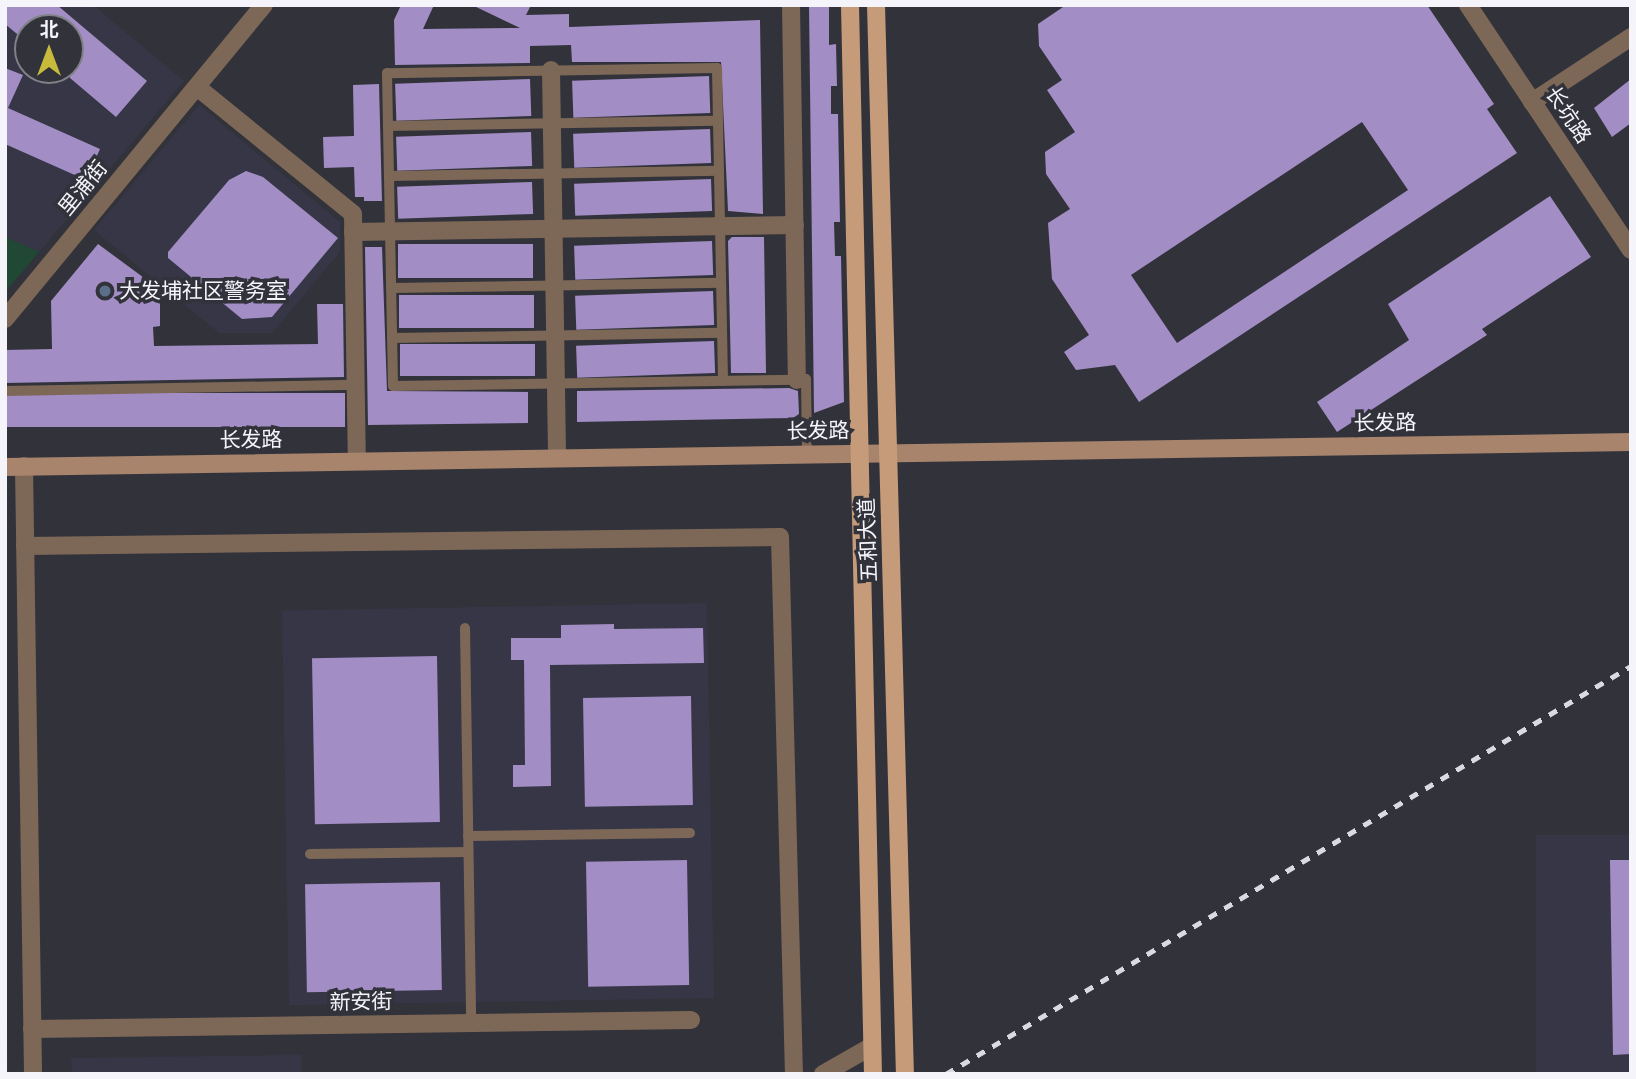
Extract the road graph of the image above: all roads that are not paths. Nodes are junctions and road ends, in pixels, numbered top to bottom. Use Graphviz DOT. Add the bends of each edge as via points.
graph roads {
  1 [pos="264,5"];
  2 [pos="791,5"];
  3 [pos="849,5"];
  4 [pos="876,5"];
  5 [pos="1468,5"];
  6 [pos="1631,37"];
  7 [pos="551,70"];
  8 [pos="197,87"];
  9 [pos="1532,102"];
  10 [pos="718,121"];
  11 [pos="552,123"];
  12 [pos="388,126"];
  13 [pos="719,171"];
  14 [pos="553,174"];
  15 [pos="389,176"];
  16 [pos="794,225"];
  17 [pos="720,226"];
  18 [pos="554,229"];
  19 [pos="390,231"];
  20 [pos="353,232"];
  21 [pos="1631,250"];
  22 [pos="721,283"];
  23 [pos="555,285"];
  24 [pos="391,288"];
  25 [pos="5,319"];
  26 [pos="722,333"];
  27 [pos="555,335"];
  28 [pos="392,338"];
  29 [pos="797,380"];
  30 [pos="723,381"];
  31 [pos="556,383"];
  32 [pos="356,385"];
  33 [pos="5,391"];
  34 [pos="1631,442"];
  35 [pos="888,453"];
  36 [pos="807,454"];
  37 [pos="859,454"];
  38 [pos="557,458"];
  39 [pos="357,461"];
  40 [pos="24,466"];
  41 [pos="5,467"];
  42 [pos="25,546"];
  43 [pos="465,628"];
  44 [pos="690,832"];
  45 [pos="468,836"];
  46 [pos="468,852"];
  47 [pos="310,854"];
  48 [pos="691,1020"];
  49 [pos="471,1023"];
  50 [pos="33,1029"];
  51 [pos="872,1046"];
  52 [pos="33,1074"];
  53 [pos="794,1074"];
  54 [pos="823,1074"];
  55 [pos="873,1074"];
  56 [pos="905,1074"];
  1 -- 8 [label="street, 里浦街"];
  2 -- 16 [label="street"];
  3 -- 37 [label="main road, 五和大道"];
  4 -- 35 [label="main road, 五和大道"];
  5 -- 9 [label="street, 长坑路"];
  6 -- 9 [label="street"];
  7 -- 10 [label="lane" via="718,68"];
  7 -- 11 [label="street"];
  7 -- 12 [label="lane" via="387,73"];
  8 -- 20 [label="street" via="353,214"];
  8 -- 25 [label="street, 里浦街"];
  9 -- 21 [label="street, 长坑路"];
  10 -- 11 [label="lane"];
  10 -- 13 [label="lane"];
  11 -- 12 [label="lane"];
  11 -- 14 [label="street"];
  12 -- 15 [label="lane"];
  13 -- 14 [label="lane"];
  13 -- 17 [label="lane"];
  14 -- 15 [label="lane"];
  14 -- 18 [label="street"];
  15 -- 19 [label="lane"];
  16 -- 17 [label="street"];
  16 -- 29 [label="street"];
  17 -- 18 [label="street"];
  17 -- 22 [label="lane"];
  18 -- 19 [label="street"];
  18 -- 23 [label="street"];
  19 -- 20 [label="street"];
  19 -- 24 [label="lane"];
  20 -- 32 [label="street"];
  22 -- 23 [label="lane"];
  22 -- 26 [label="lane"];
  23 -- 24 [label="lane"];
  23 -- 27 [label="street"];
  24 -- 28 [label="lane"];
  26 -- 27 [label="lane"];
  26 -- 30 [label="lane"];
  27 -- 28 [label="lane"];
  27 -- 31 [label="street"];
  28 -- 31 [label="lane" via="393,386"];
  29 -- 30 [label="lane"];
  29 -- 36 [label="lane" via="806,379"];
  30 -- 31 [label="lane"];
  31 -- 38 [label="street"];
  32 -- 33 [label="lane"];
  32 -- 39 [label="street"];
  34 -- 35 [label="street, 长发路"];
  35 -- 37 [label="street, 长发路"];
  35 -- 56 [label="main road, 五和大道"];
  36 -- 37 [label="street, 长发路"];
  36 -- 38 [label="street, 长发路"];
  37 -- 51 [label="main road, 五和大道"];
  38 -- 39 [label="street, 长发路"];
  39 -- 40 [label="street, 长发路"];
  40 -- 41 [label="street, 长发路"];
  40 -- 42 [label="street"];
  42 -- 50 [label="street"];
  42 -- 53 [label="street" via="780,537"];
  43 -- 45 [label="lane"];
  44 -- 45 [label="lane"];
  45 -- 46 [label="lane"];
  46 -- 47 [label="lane"];
  46 -- 49 [label="lane"];
  48 -- 49 [label="street, 新安街"];
  49 -- 50 [label="street, 新安街"];
  50 -- 52 [label="street"];
  51 -- 54 [label="street"];
  51 -- 55 [label="main road, 五和大道"];
}
